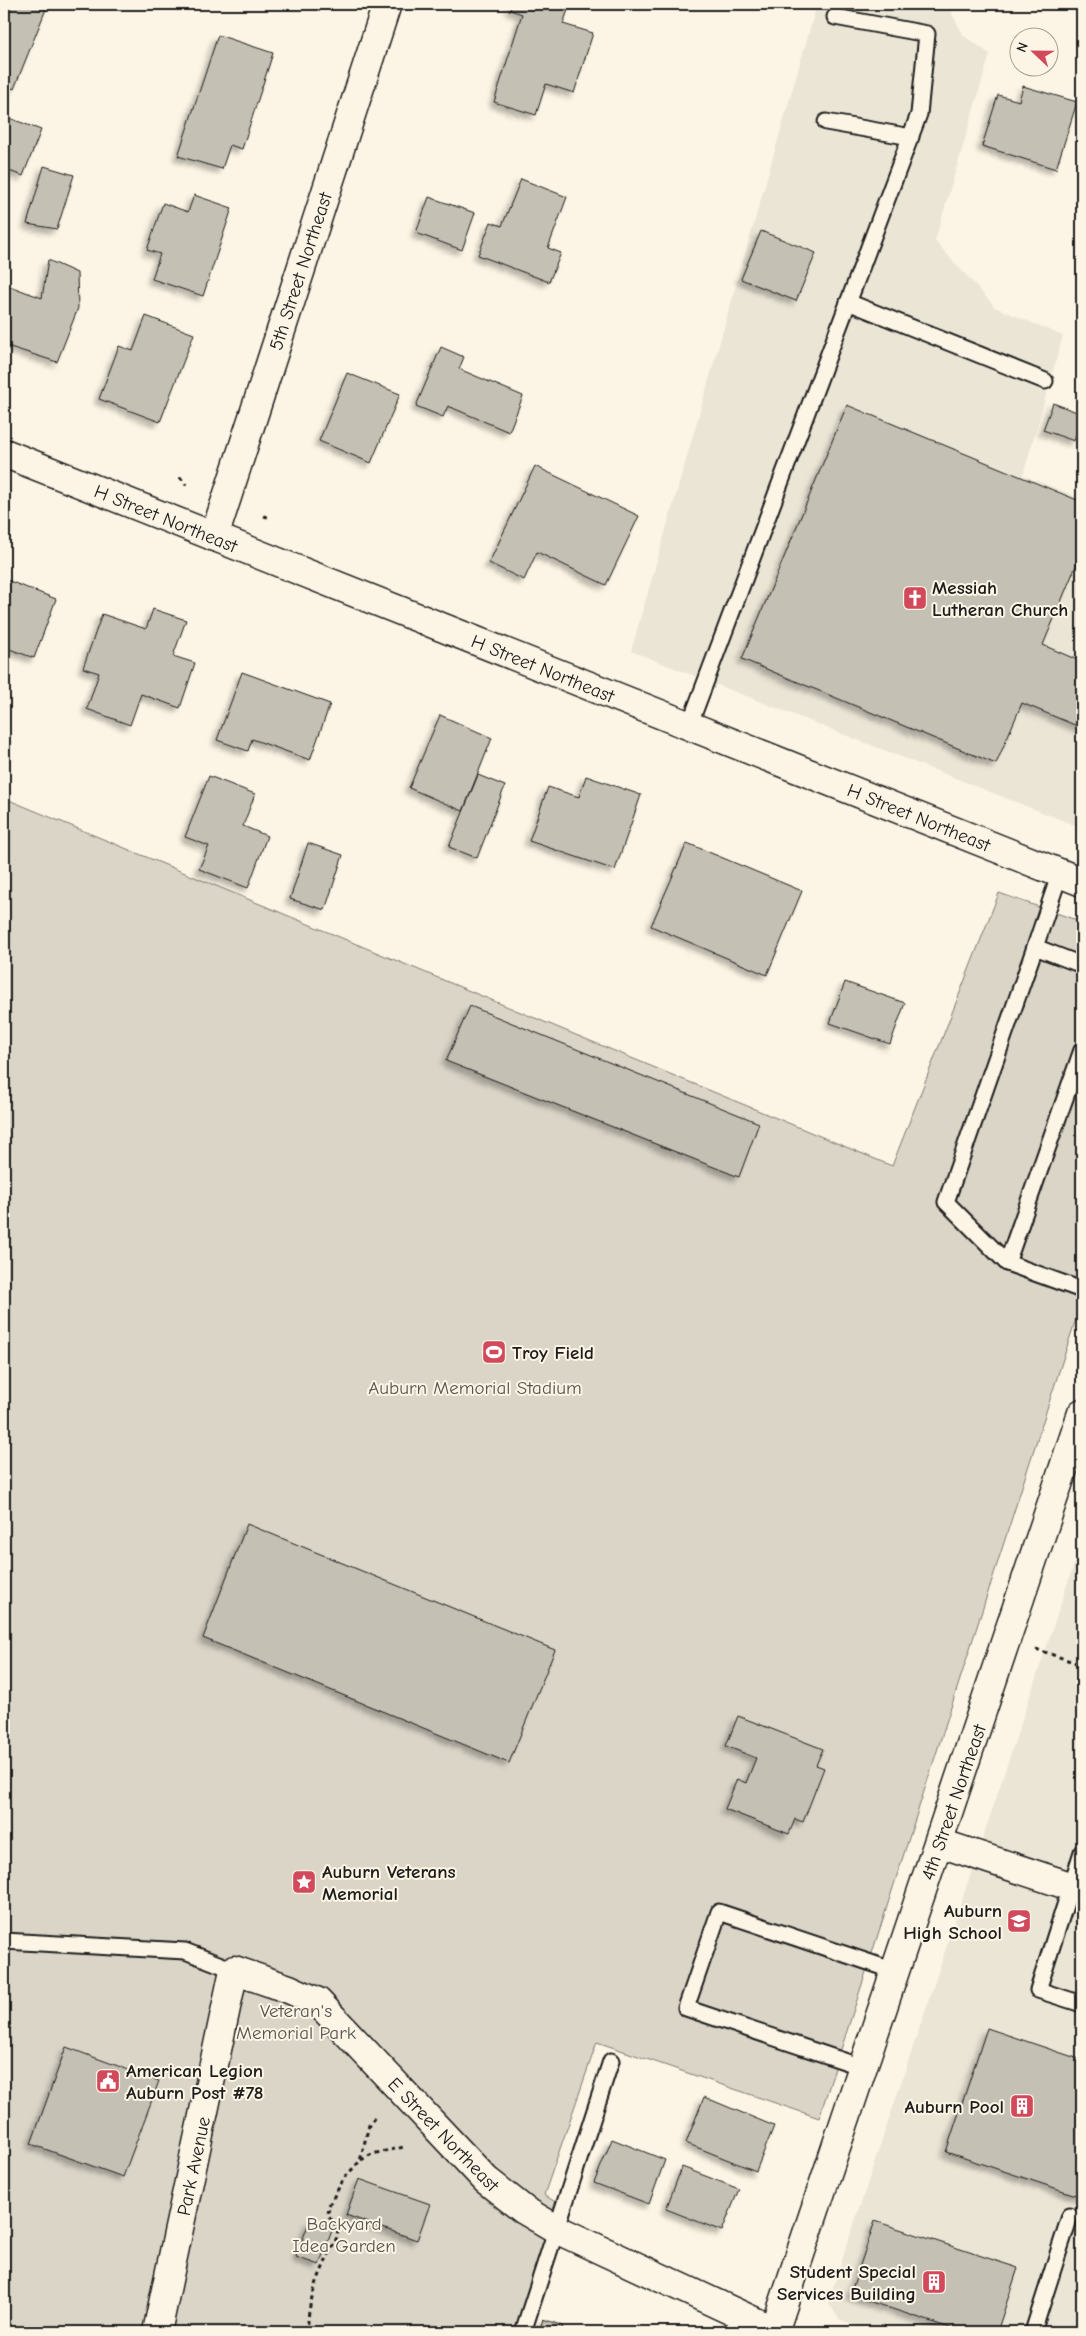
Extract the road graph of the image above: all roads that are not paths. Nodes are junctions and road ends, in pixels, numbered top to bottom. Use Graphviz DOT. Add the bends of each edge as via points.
graph roads {
  1 [pos="387,4"];
  2 [pos="835,17"];
  3 [pos="826,122"];
  4 [pos="911,137"];
  5 [pos="848,302"];
  6 [pos="1045,381"];
  7 [pos="4,453"];
  8 [pos="214,537"];
  9 [pos="689,726"];
  10 [pos="1071,877"];
  11 [pos="1035,947"];
  12 [pos="1082,965"];
  13 [pos="1082,1050"];
  14 [pos="1007,1263"];
  15 [pos="1082,1290"];
  16 [pos="1082,1413"];
  17 [pos="940,1843"];
  18 [pos="1082,1852"];
  19 [pos="1077,1888"];
  20 [pos="4,1941"];
  21 [pos="234,1970"];
  22 [pos="895,1971"];
  23 [pos="1082,2004"];
  24 [pos="611,2061"];
  25 [pos="862,2067"];
  26 [pos="1070,2216"];
  27 [pos="558,2230"];
  28 [pos="157,2332"];
  29 [pos="524,2332"];
  30 [pos="775,2332"];
  31 [pos="1033,2332"];
  1 -- 8 [label="street, 5th Street Northeast"];
  2 -- 4 [label="lane" via="927,34 918,114"];
  3 -- 4 [label="lane"];
  4 -- 5 [label="lane"];
  5 -- 6 [label="lane"];
  5 -- 9 [label="lane"];
  7 -- 8 [label="street, H Street Northeast"];
  8 -- 9 [label="street, H Street Northeast"];
  9 -- 10 [label="street, H Street Northeast"];
  10 -- 11 [label="lane"];
  11 -- 12 [label="lane"];
  11 -- 14 [label="lane" via="946,1202"];
  13 -- 14 [label="lane"];
  14 -- 15 [label="lane"];
  16 -- 17 [label="street, 4th Street Northeast"];
  17 -- 19 [label="street"];
  17 -- 22 [label="street, 4th Street Northeast"];
  18 -- 19 [label="lane"];
  19 -- 23 [label="lane" via="1038,1990"];
  20 -- 21 [label="lane" via="185,1951"];
  21 -- 27 [label="street, E Street Northeast" via="289,1988 318,2002 486,2180 524,2210"];
  21 -- 28 [label="street, Park Avenue"];
  22 -- 25 [label="street, 4th Street Northeast"];
  22 -- 25 [label="lane" via="719,1912 686,2008"];
  24 -- 27 [label="lane"];
  25 -- 30 [label="street, 4th Street Northeast"];
  26 -- 31 [label="lane"];
  27 -- 29 [label="lane"];
  27 -- 30 [label="street, E Street Northeast"];
}
